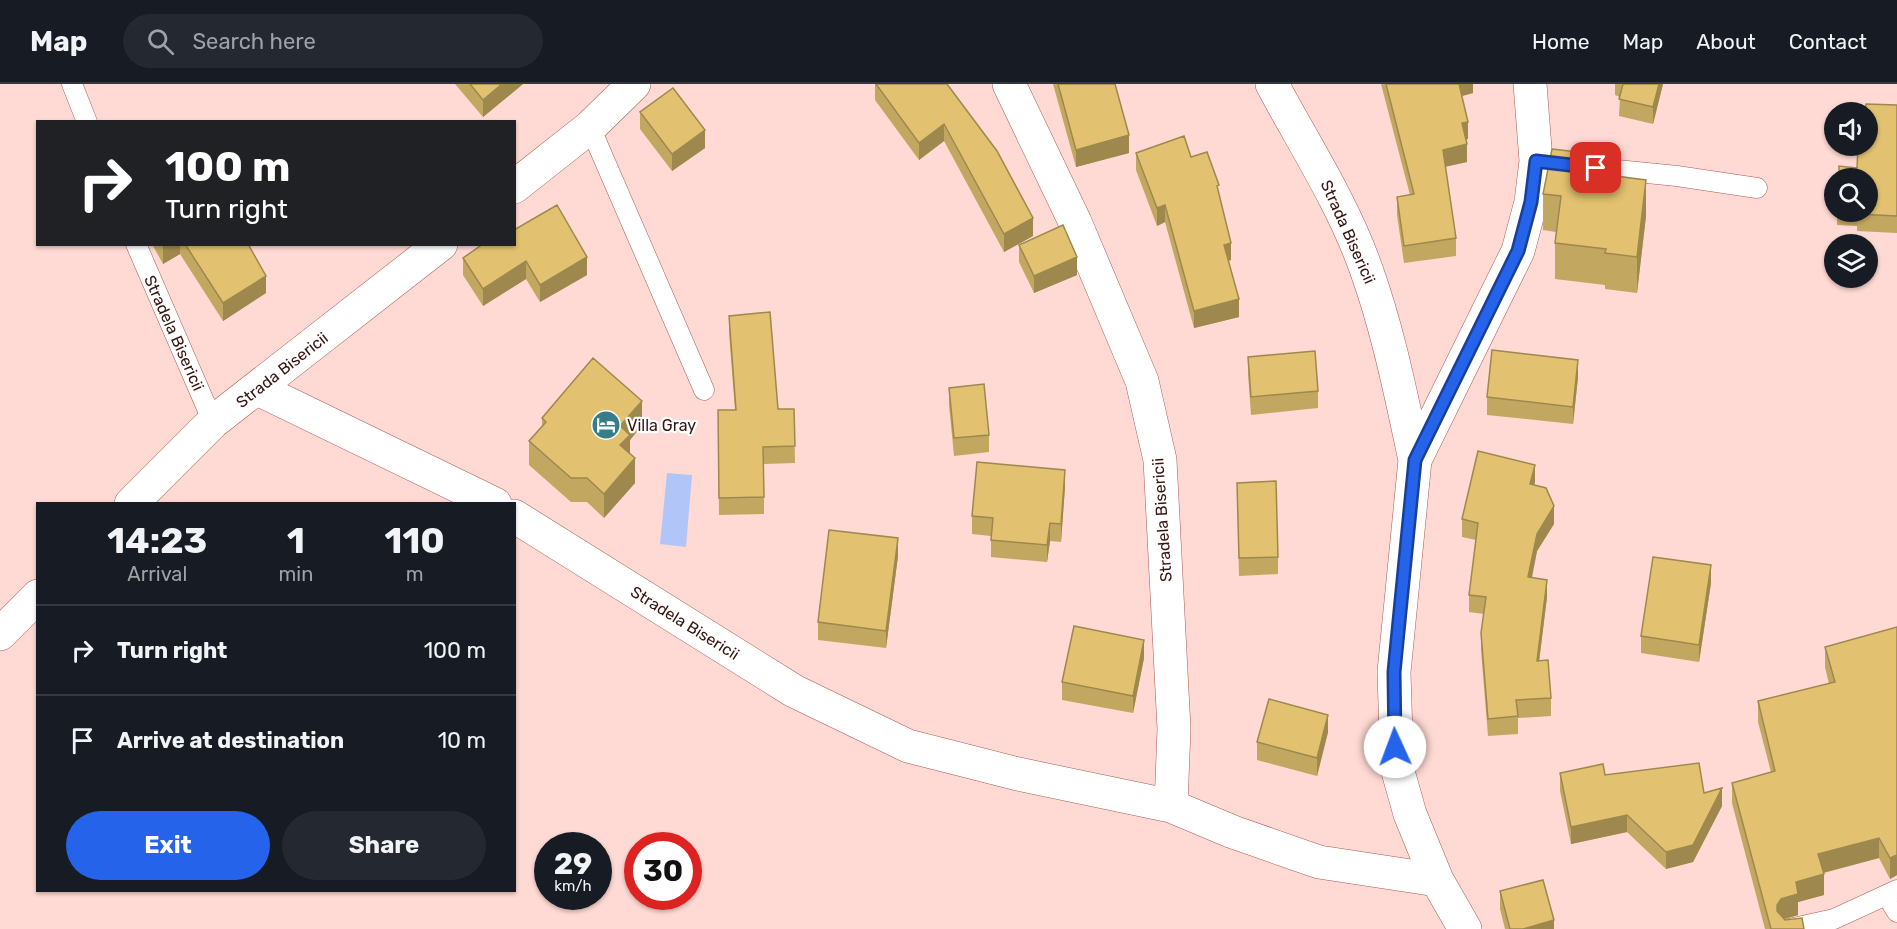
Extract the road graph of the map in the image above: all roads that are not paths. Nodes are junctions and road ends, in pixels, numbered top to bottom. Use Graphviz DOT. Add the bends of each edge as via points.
graph roads {
  1 [pos="72,84"];
  2 [pos="634,84"];
  3 [pos="1009,84"];
  4 [pos="1272,84"];
  5 [pos="1530,84"];
  6 [pos="86,120"];
  7 [pos="590,127"];
  8 [pos="1536,161"];
  9 [pos="516,185"];
  10 [pos="1757,188"];
  11 [pos="137,246"];
  12 [pos="438,246"];
  13 [pos="258,389"];
  14 [pos="704,390"];
  15 [pos="213,422"];
  16 [pos="1415,460"];
  17 [pos="133,502"];
  18 [pos="491,502"];
  19 [pos="516,517"];
  20 [pos="36,598"];
  21 [pos="0,634"];
  22 [pos="1171,806"];
  23 [pos="1437,879"];
  24 [pos="1894,899"];
  25 [pos="1465,929"];
  26 [pos="1789,929"];
  1 -- 6 [label="lane"];
  2 -- 7 [label="street"];
  3 -- 22 [label="street, Stradela Bisericii" via="1076,222 1142,381 1160,460 1174,729"];
  4 -- 16 [label="street, Strada Bisericii" via="1341,209 1365,265 1396,372"];
  5 -- 8 [label="street"];
  7 -- 9 [label="street"];
  7 -- 14 [label="lane"];
  8 -- 10 [label="lane"];
  8 -- 16 [label="street" via="1531,202 1518,251"];
  11 -- 15 [label="lane, Stradela Bisericii"];
  12 -- 13 [label="street, Strada Bisericii"];
  13 -- 15 [label="street, Strada Bisericii"];
  13 -- 18 [label="street"];
  15 -- 17 [label="street, Strada Bisericii"];
  16 -- 23 [label="street" via="1394,672 1394,725 1397,768 1410,814"];
  19 -- 22 [label="street, Stradela Bisericii" via="794,691 908,746"];
  20 -- 21 [label="street"];
  22 -- 23 [label="street, Stradela Bisericii" via="1319,862"];
  23 -- 25 [label="street"];
  24 -- 26 [label="lane"];
}
